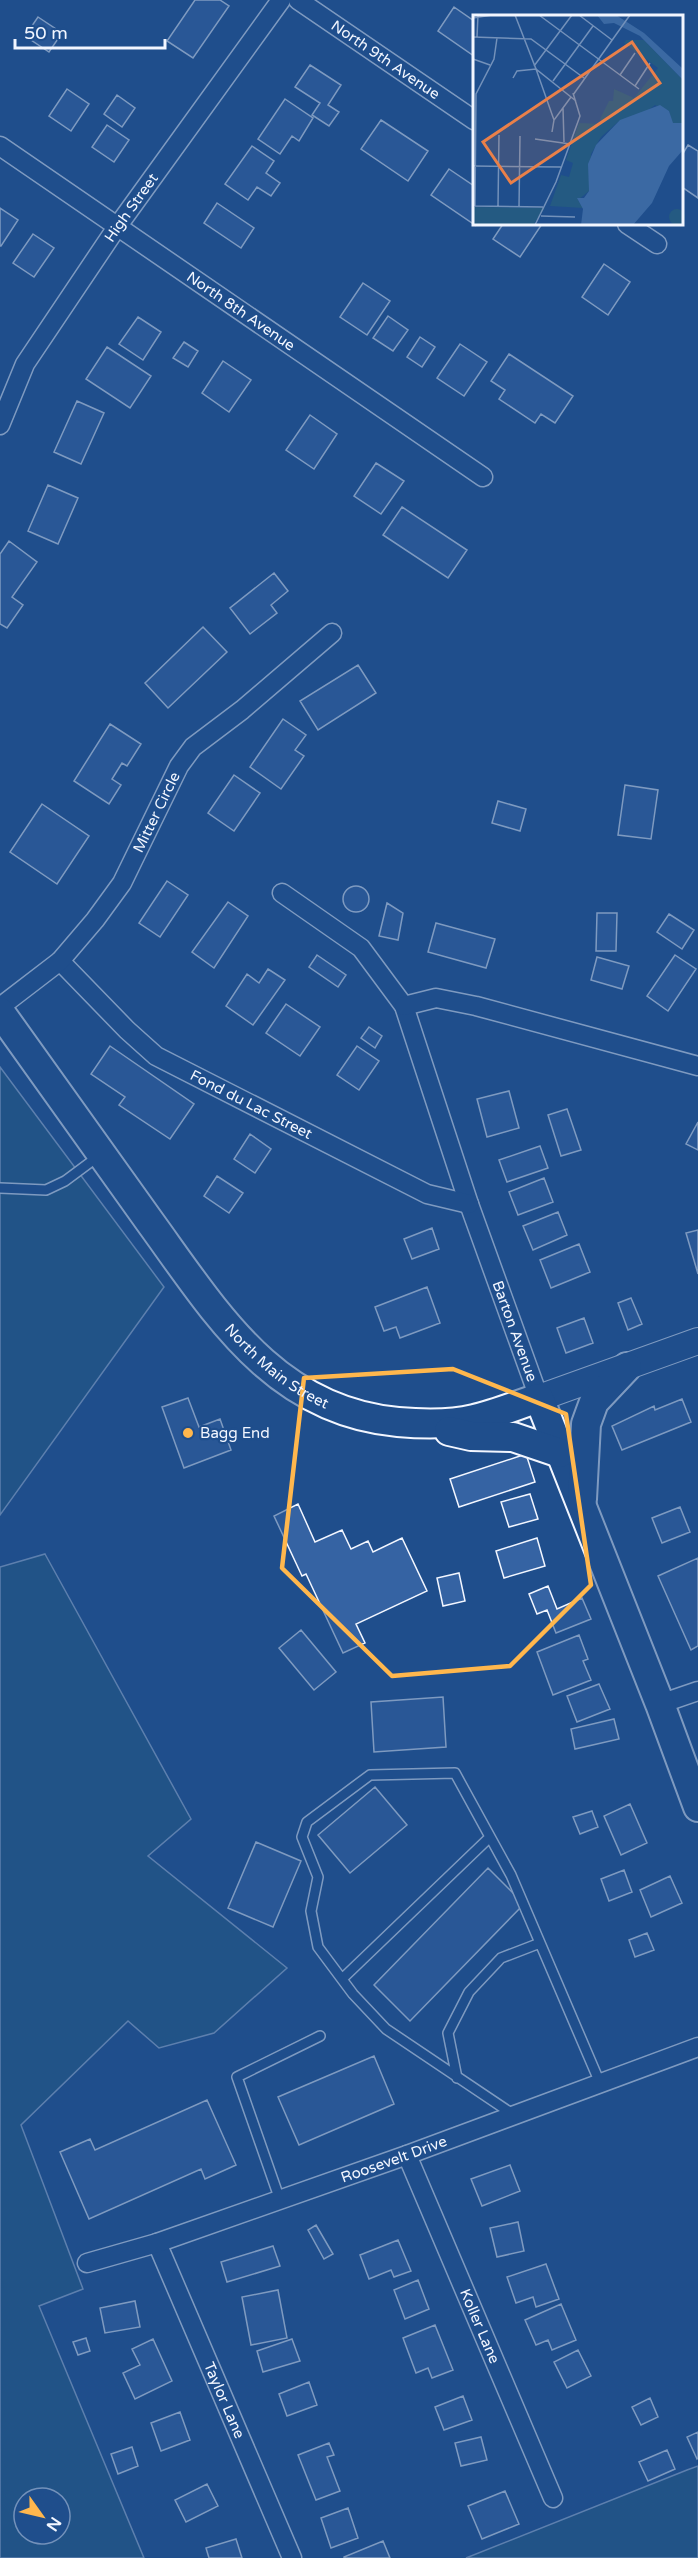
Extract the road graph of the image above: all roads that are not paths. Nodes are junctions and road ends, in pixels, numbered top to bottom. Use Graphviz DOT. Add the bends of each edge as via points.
graph roads {
  1 [pos="281,0"];
  2 [pos="298,0"];
  3 [pos="473,119"];
  4 [pos="0,146"];
  5 [pos="628,225"];
  6 [pos="117,227"];
  7 [pos="657,244"];
  8 [pos="0,425"];
  9 [pos="483,477"];
  10 [pos="332,633"];
  11 [pos="282,893"];
  12 [pos="60,961"];
  13 [pos="404,1006"];
  14 [pos="0,1007"];
  15 [pos="0,1012"];
  16 [pos="698,1066"];
  17 [pos="102,1154"];
  18 [pos="0,1188"];
  19 [pos="469,1204"];
  20 [pos="698,1341"];
  21 [pos="627,1367"];
  22 [pos="539,1398"];
  23 [pos="422,1424"];
  24 [pos="560,1453"];
  25 [pos="582,1507"];
  26 [pos="698,1691"];
  27 [pos="660,1704"];
  28 [pos="698,1807"];
  29 [pos="490,1837"];
  30 [pos="540,1943"];
  31 [pos="342,1979"];
  32 [pos="320,2036"];
  33 [pos="698,2047"];
  34 [pos="456,2078"];
  35 [pos="600,2083"];
  36 [pos="514,2115"];
  37 [pos="407,2155"];
  38 [pos="280,2200"];
  39 [pos="157,2243"];
  40 [pos="87,2263"];
  41 [pos="553,2498"];
  42 [pos="292,2558"];
  1 -- 6 [label="street, High Street"];
  2 -- 3 [label="street, North 9th Avenue"];
  4 -- 6 [label="street, North 8th Avenue"];
  5 -- 7 [label="street"];
  6 -- 8 [label="street, High Street" via="25,364"];
  6 -- 9 [label="street, North 8th Avenue"];
  10 -- 12 [label="street, Mitter Circle" via="193,747 179,766 122,883"];
  11 -- 13 [label="street, Barton Avenue" via="361,948"];
  12 -- 14 [label="street, Mitter Circle"];
  12 -- 19 [label="street, Fond du Lac Street" via="156,1056 427,1194"];
  13 -- 16 [label="street" via="436,998 476,1006"];
  13 -- 19 [label="street, Barton Avenue"];
  15 -- 17 [label="main road, North Main Street"];
  17 -- 18 [label="lane" via="46,1190"];
  17 -- 23 [label="main road, North Main Street" via="242,1344 277,1375 326,1405 379,1420"];
  19 -- 22 [label="street, Barton Avenue"];
  20 -- 21 [label="main road, North Main Street"];
  21 -- 22 [label="main road, North Main Street"];
  21 -- 25 [label="main road" via="594,1402 586,1424"];
  22 -- 23 [label="main road, North Main Street" via="473,1420"];
  22 -- 24 [label="main road, Barton Avenue"];
  23 -- 24 [label="main road" via="471,1436 513,1437"];
  24 -- 25 [label="main road, Barton Avenue"];
  25 -- 27 [label="main road, Barton Avenue"];
  26 -- 27 [label="street"];
  27 -- 28 [label="main road, Barton Avenue"];
  29 -- 30 [label="lane"];
  29 -- 31 [label="lane"];
  29 -- 31 [label="lane" via="455,1773 370,1775 307,1822 302,1837 318,1877 311,1911 318,1947"];
  30 -- 34 [label="lane" via="501,1958 469,1992 448,2033"];
  30 -- 35 [label="lane"];
  31 -- 34 [label="lane" via="386,2029"];
  32 -- 38 [label="lane" via="237,2077"];
  33 -- 35 [label="street, Roosevelt Drive"];
  34 -- 36 [label="lane"];
  35 -- 36 [label="street, Roosevelt Drive"];
  36 -- 37 [label="street, Roosevelt Drive"];
  37 -- 38 [label="street, Roosevelt Drive"];
  37 -- 41 [label="street, Koller Lane"];
  38 -- 39 [label="street, Roosevelt Drive"];
  39 -- 40 [label="street, Roosevelt Drive"];
  39 -- 42 [label="street, Taylor Lane"];
}
